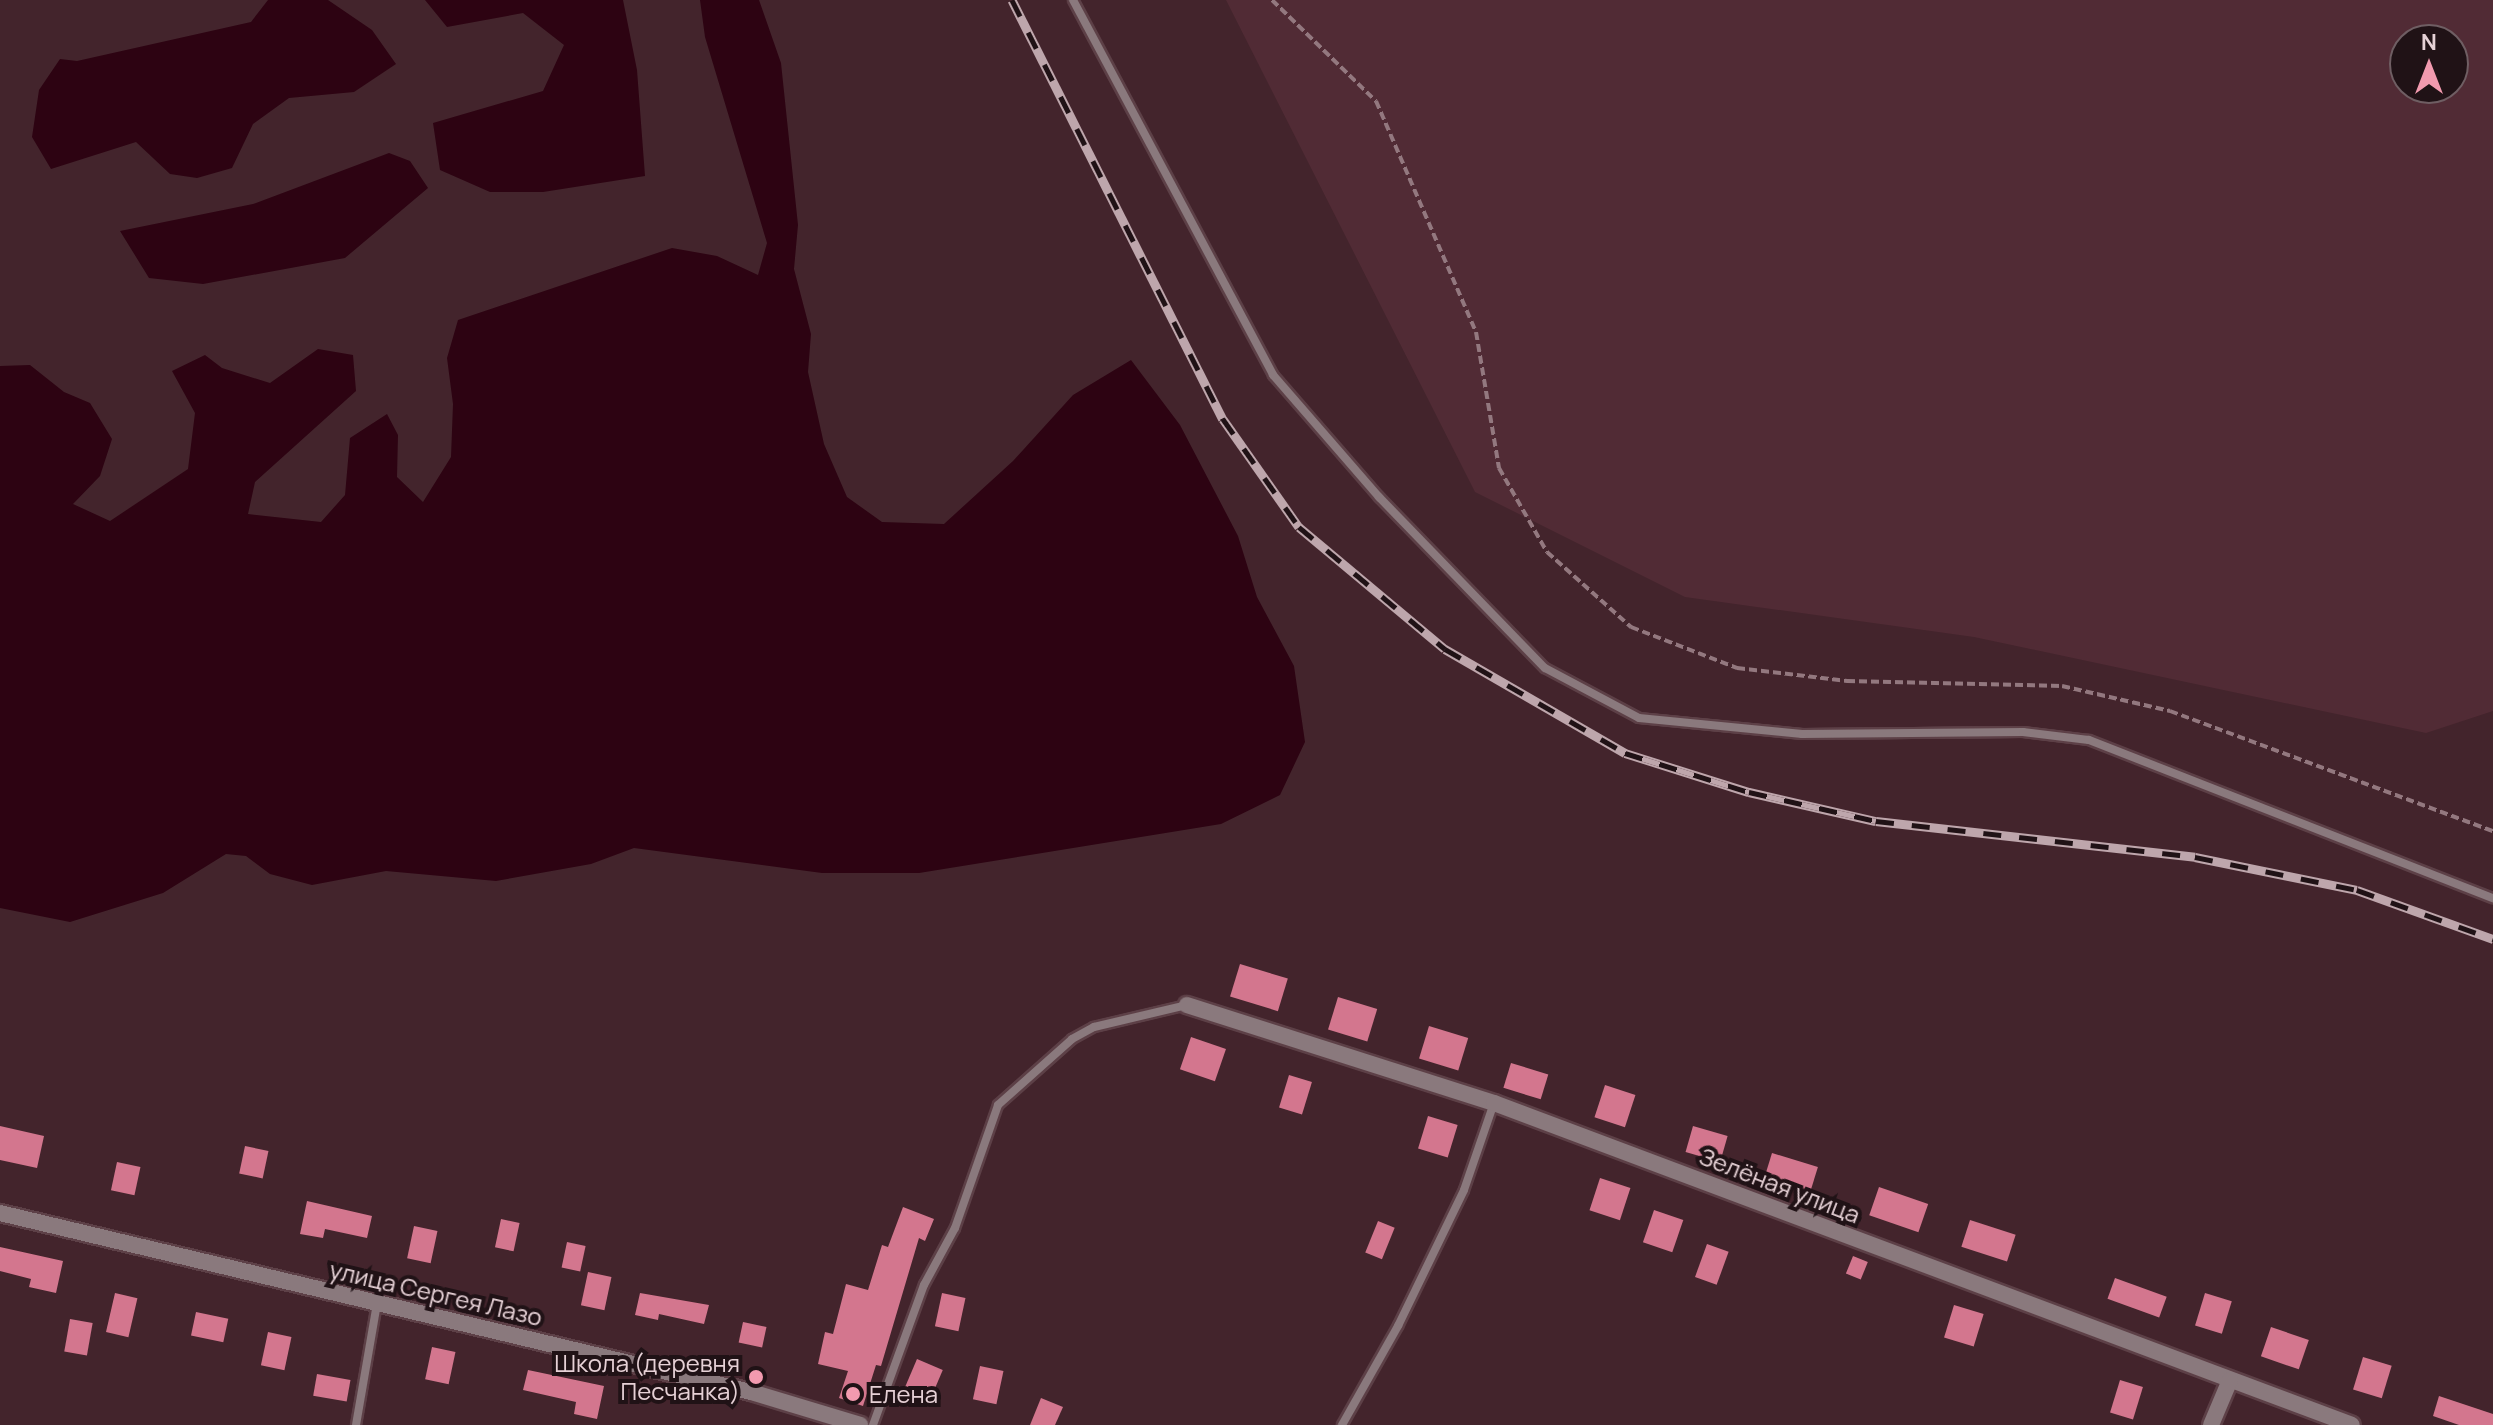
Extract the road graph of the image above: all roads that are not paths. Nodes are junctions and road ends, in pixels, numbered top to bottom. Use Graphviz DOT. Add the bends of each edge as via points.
graph roads {
  1 [pos="1073,0"];
  2 [pos="2493,898"];
  3 [pos="1187,1005"];
  4 [pos="1494,1103"];
  5 [pos="0,1213"];
  6 [pos="377,1304"];
  7 [pos="2230,1380"];
  8 [pos="838,1422"];
  9 [pos="356,1425"];
  10 [pos="860,1425"];
  11 [pos="873,1425"];
  12 [pos="1342,1425"];
  13 [pos="2211,1425"];
  14 [pos="2352,1425"];
  1 -- 2 [label="lane" via="1273,375 1379,497 1545,668 1639,718 1802,734 2023,732 2089,740"];
  3 -- 4 [label="street, Зелёная улица"];
  3 -- 11 [label="lane" via="1094,1027 1072,1039 998,1105 955,1228 924,1285"];
  4 -- 7 [label="street, Зелёная улица"];
  4 -- 12 [label="lane" via="1464,1190 1398,1326"];
  5 -- 6 [label="street, улица Сергея Лазо"];
  6 -- 8 [label="street, улица Сергея Лазо" via="751,1392"];
  6 -- 9 [label="lane"];
  7 -- 13 [label="street"];
  7 -- 14 [label="street, Зелёная улица"];
  8 -- 10 [label="street, улица Сергея Лазо"];
}
